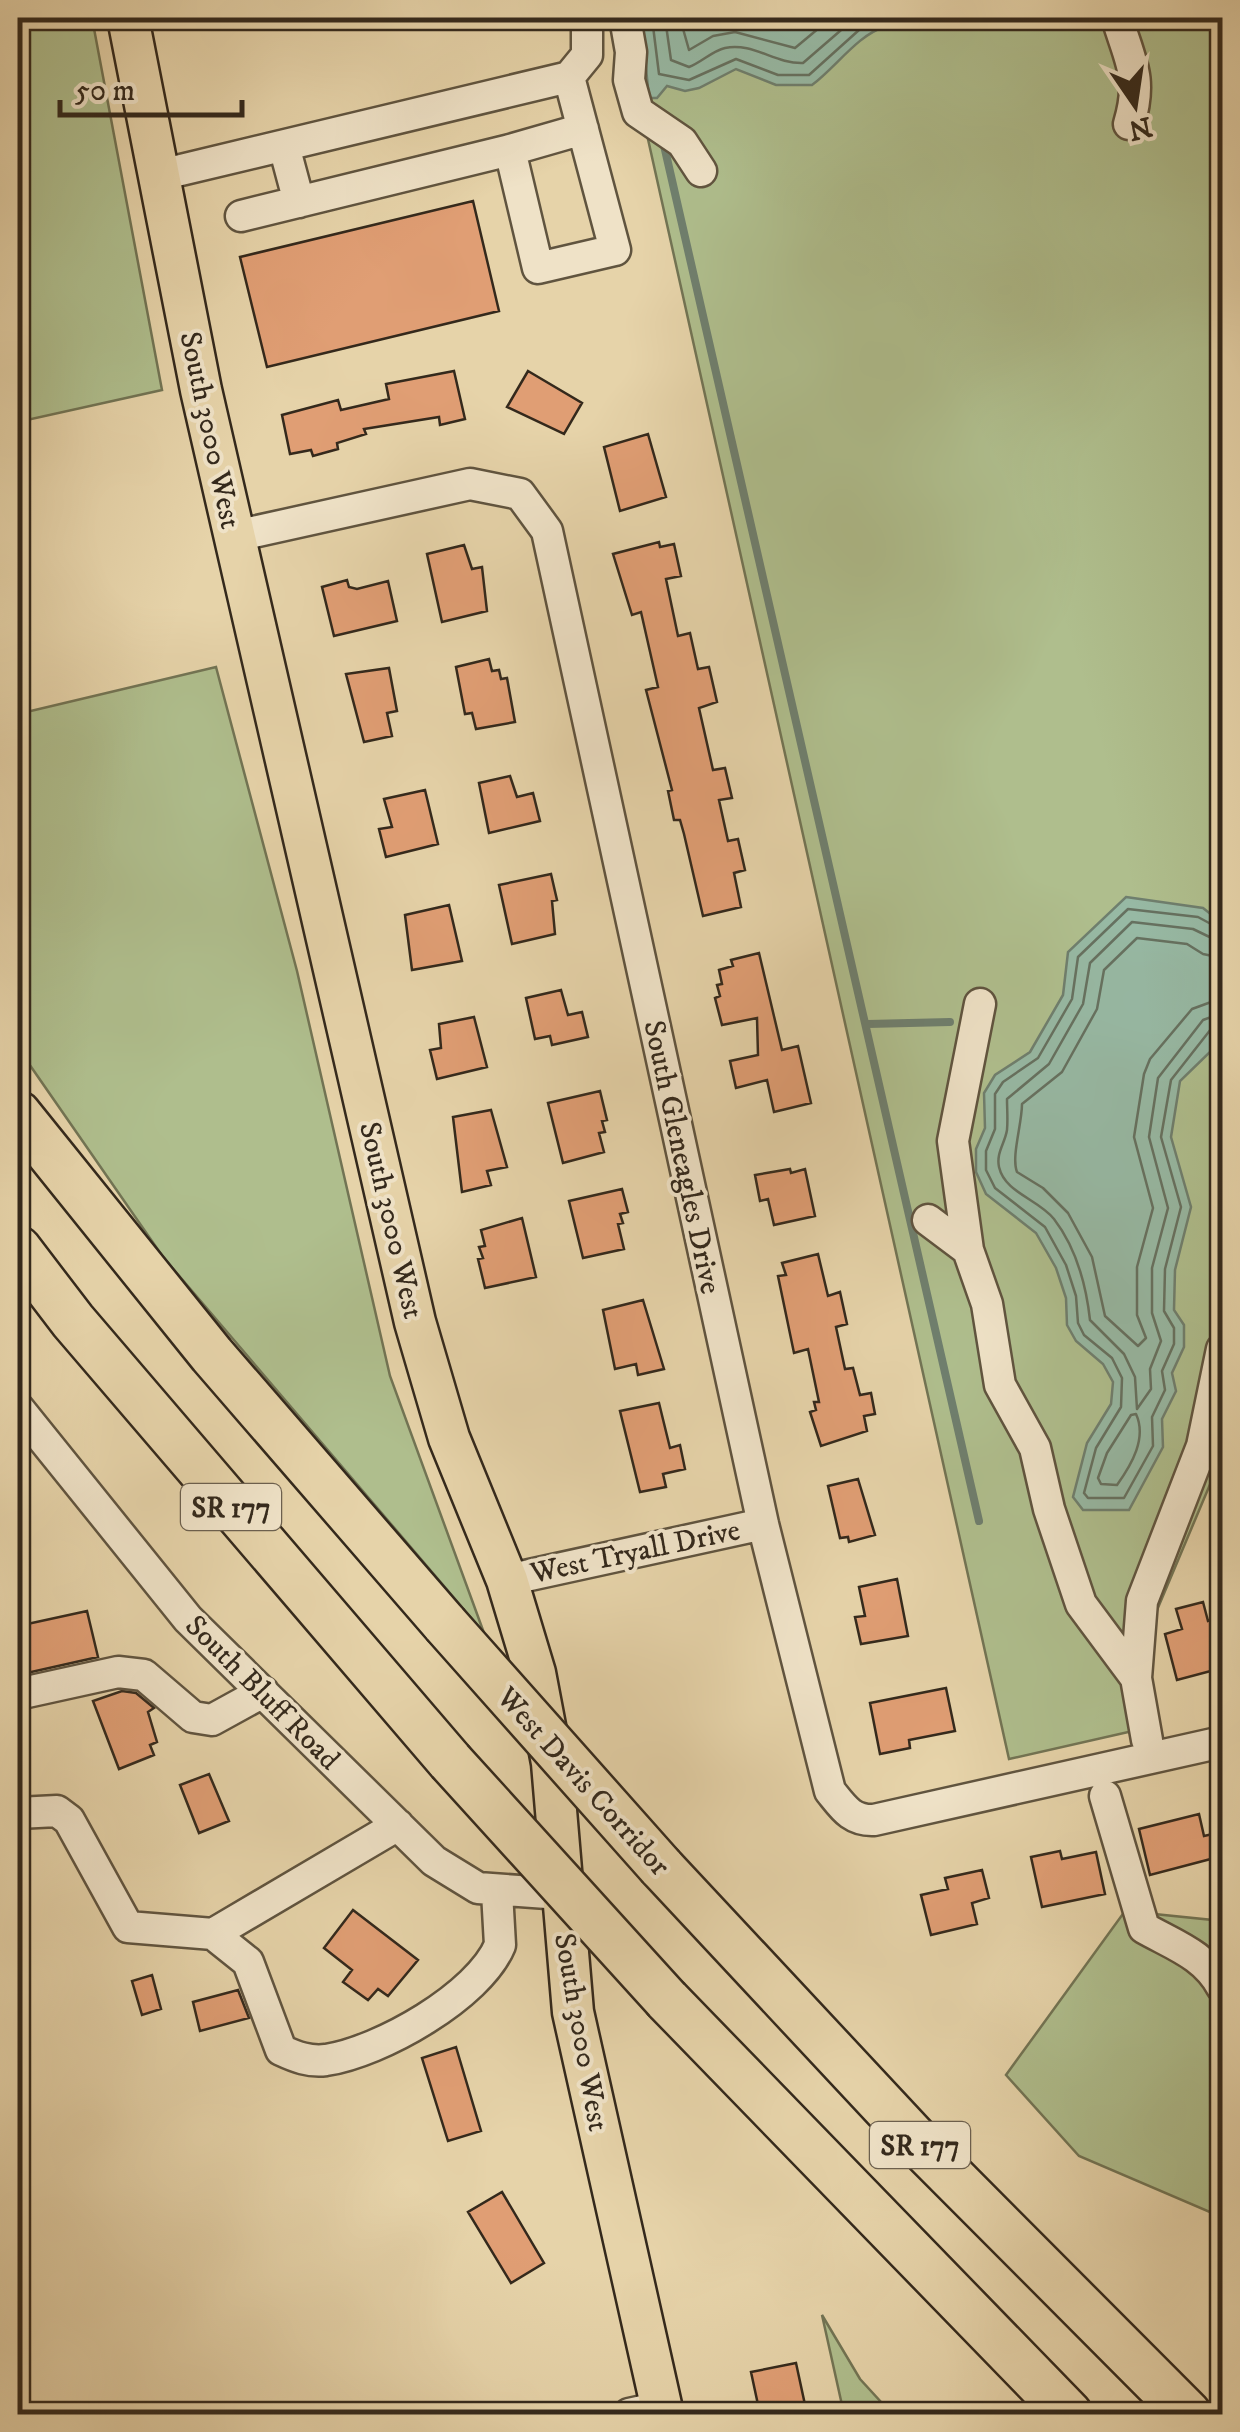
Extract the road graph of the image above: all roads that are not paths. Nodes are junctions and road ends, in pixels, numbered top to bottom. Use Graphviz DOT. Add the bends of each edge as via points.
graph roads {
  1 [pos="128,18"];
  2 [pos="587,18"];
  3 [pos="624,18"];
  4 [pos="1117,18"];
  5 [pos="569,77"];
  6 [pos="1129,124"];
  7 [pos="583,130"];
  8 [pos="284,146"];
  9 [pos="510,150"];
  10 [pos="701,171"];
  11 [pos="160,176"];
  12 [pos="299,202"];
  13 [pos="242,216"];
  14 [pos="234,536"];
  15 [pos="980,1004"];
  16 [pos="18,1076"];
  17 [pos="18,1114"];
  18 [pos="928,1220"];
  19 [pos="106,1225"];
  20 [pos="968,1250"];
  21 [pos="21,1254"];
  22 [pos="1222,1349"];
  23 [pos="18,1408"];
  24 [pos="763,1524"];
  25 [pos="508,1580"];
  26 [pos="1136,1678"];
  27 [pos="263,1692"];
  28 [pos="18,1694"];
  29 [pos="1147,1740"];
  30 [pos="1222,1742"];
  31 [pos="1105,1796"];
  32 [pos="18,1813"];
  33 [pos="398,1825"];
  34 [pos="497,1892"];
  35 [pos="561,1894"];
  36 [pos="213,1934"];
  37 [pos="1222,1987"];
  38 [pos="651,2412"];
  39 [pos="1069,2414"];
  40 [pos="1188,2414"];
  1 -- 11 [label="main road, South 3000 West"];
  2 -- 5 [label="street" via="588,55"];
  3 -- 10 [label="street" via="638,112 682,142"];
  4 -- 6 [label="street" via="1138,94"];
  5 -- 7 [label="street"];
  5 -- 8 [label="street"];
  7 -- 9 [label="street"];
  7 -- 9 [label="street" via="614,250 538,268"];
  8 -- 11 [label="street"];
  8 -- 12 [label="street"];
  9 -- 12 [label="street"];
  11 -- 14 [label="main road, South 3000 West"];
  12 -- 13 [label="street"];
  14 -- 24 [label="street, South Gleneagles Drive" via="470,484 520,494 547,531"];
  14 -- 25 [label="main road, South 3000 West" via="415,1322 449,1438"];
  15 -- 20 [label="street" via="953,1141"];
  16 -- 19 [label="highway"];
  17 -- 19 [label="highway, West Davis Corridor / SR 177"];
  18 -- 20 [label="street"];
  19 -- 40 [label="highway, West Davis Corridor / SR 177, bridge" via="345,1512 661,1867 926,2152"];
  20 -- 26 [label="street" via="987,1304 1000,1386 1034,1448 1081,1604"];
  21 -- 39 [label="highway, SR 177, bridge" via="450,1760 667,2000"];
  22 -- 26 [label="street" via="1202,1446 1142,1601"];
  23 -- 27 [label="street, South Bluff Road" via="188,1619"];
  24 -- 25 [label="street, West Tryall Drive"];
  24 -- 30 [label="street, South Gleneagles Drive" via="830,1791 853,1817 874,1820"];
  25 -- 35 [label="main road, South 3000 West" via="544,1718"];
  26 -- 29 [label="street"];
  27 -- 28 [label="street" via="212,1720 192,1718 144,1675 83,1676"];
  27 -- 33 [label="street, South Bluff Road"];
  31 -- 37 [label="street" via="1144,1928 1194,1954"];
  32 -- 36 [label="street" via="57,1811 69,1820 128,1927"];
  33 -- 34 [label="street, South Bluff Road" via="447,1872"];
  33 -- 36 [label="street"];
  34 -- 35 [label="street, South Bluff Road"];
  34 -- 36 [label="street" via="500,1944 481,1973 404,2030 325,2060 281,2050 248,1962"];
  35 -- 38 [label="main road, South 3000 West" via="581,2055"];
}
